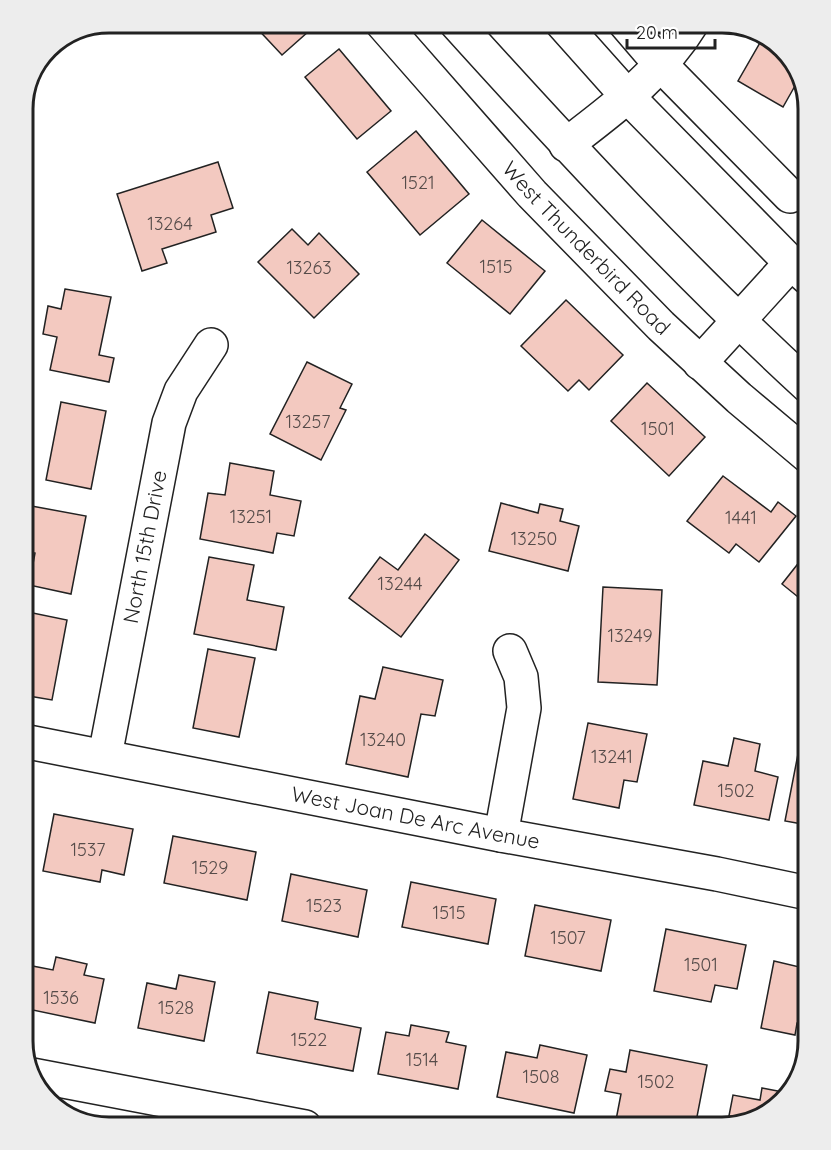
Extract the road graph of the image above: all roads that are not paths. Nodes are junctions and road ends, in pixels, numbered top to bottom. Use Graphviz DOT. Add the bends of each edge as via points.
graph roads {
  1 [pos="392,33"];
  2 [pos="465,33"];
  3 [pos="571,33"];
  4 [pos="634,33"];
  5 [pos="686,33"];
  6 [pos="661,65"];
  7 [pos="628,97"];
  8 [pos="566,145"];
  9 [pos="789,196"];
  10 [pos="798,269"];
  11 [pos="798,273"];
  12 [pos="738,321"];
  13 [pos="210,345"];
  14 [pos="700,363"];
  15 [pos="798,377"];
  16 [pos="798,448"];
  17 [pos="510,651"];
  18 [pos="33,743"];
  19 [pos="105,756"];
  20 [pos="501,835"];
  21 [pos="798,891"];
  22 [pos="42,1077"];
  23 [pos="252,1117"];
  1 -- 14 [label="street, West Thunderbird Road" via="532,194"];
  2 -- 8 [label="street"];
  3 -- 7 [label="street"];
  4 -- 6 [label="street"];
  5 -- 6 [label="street"];
  6 -- 7 [label="street"];
  6 -- 9 [label="street"];
  7 -- 8 [label="street"];
  7 -- 10 [label="street"];
  8 -- 12 [label="street"];
  11 -- 12 [label="street"];
  12 -- 14 [label="street"];
  12 -- 15 [label="street"];
  13 -- 19 [label="street, North 15th Drive" via="181,391 169,423"];
  14 -- 16 [label="street, West Thunderbird Road"];
  17 -- 20 [label="street" via="521,677 524,708"];
  18 -- 19 [label="street, West Joan De Arc Avenue"];
  19 -- 20 [label="street, West Joan De Arc Avenue"];
  20 -- 21 [label="street, West Joan De Arc Avenue"];
  22 -- 23 [label="street"];
}
